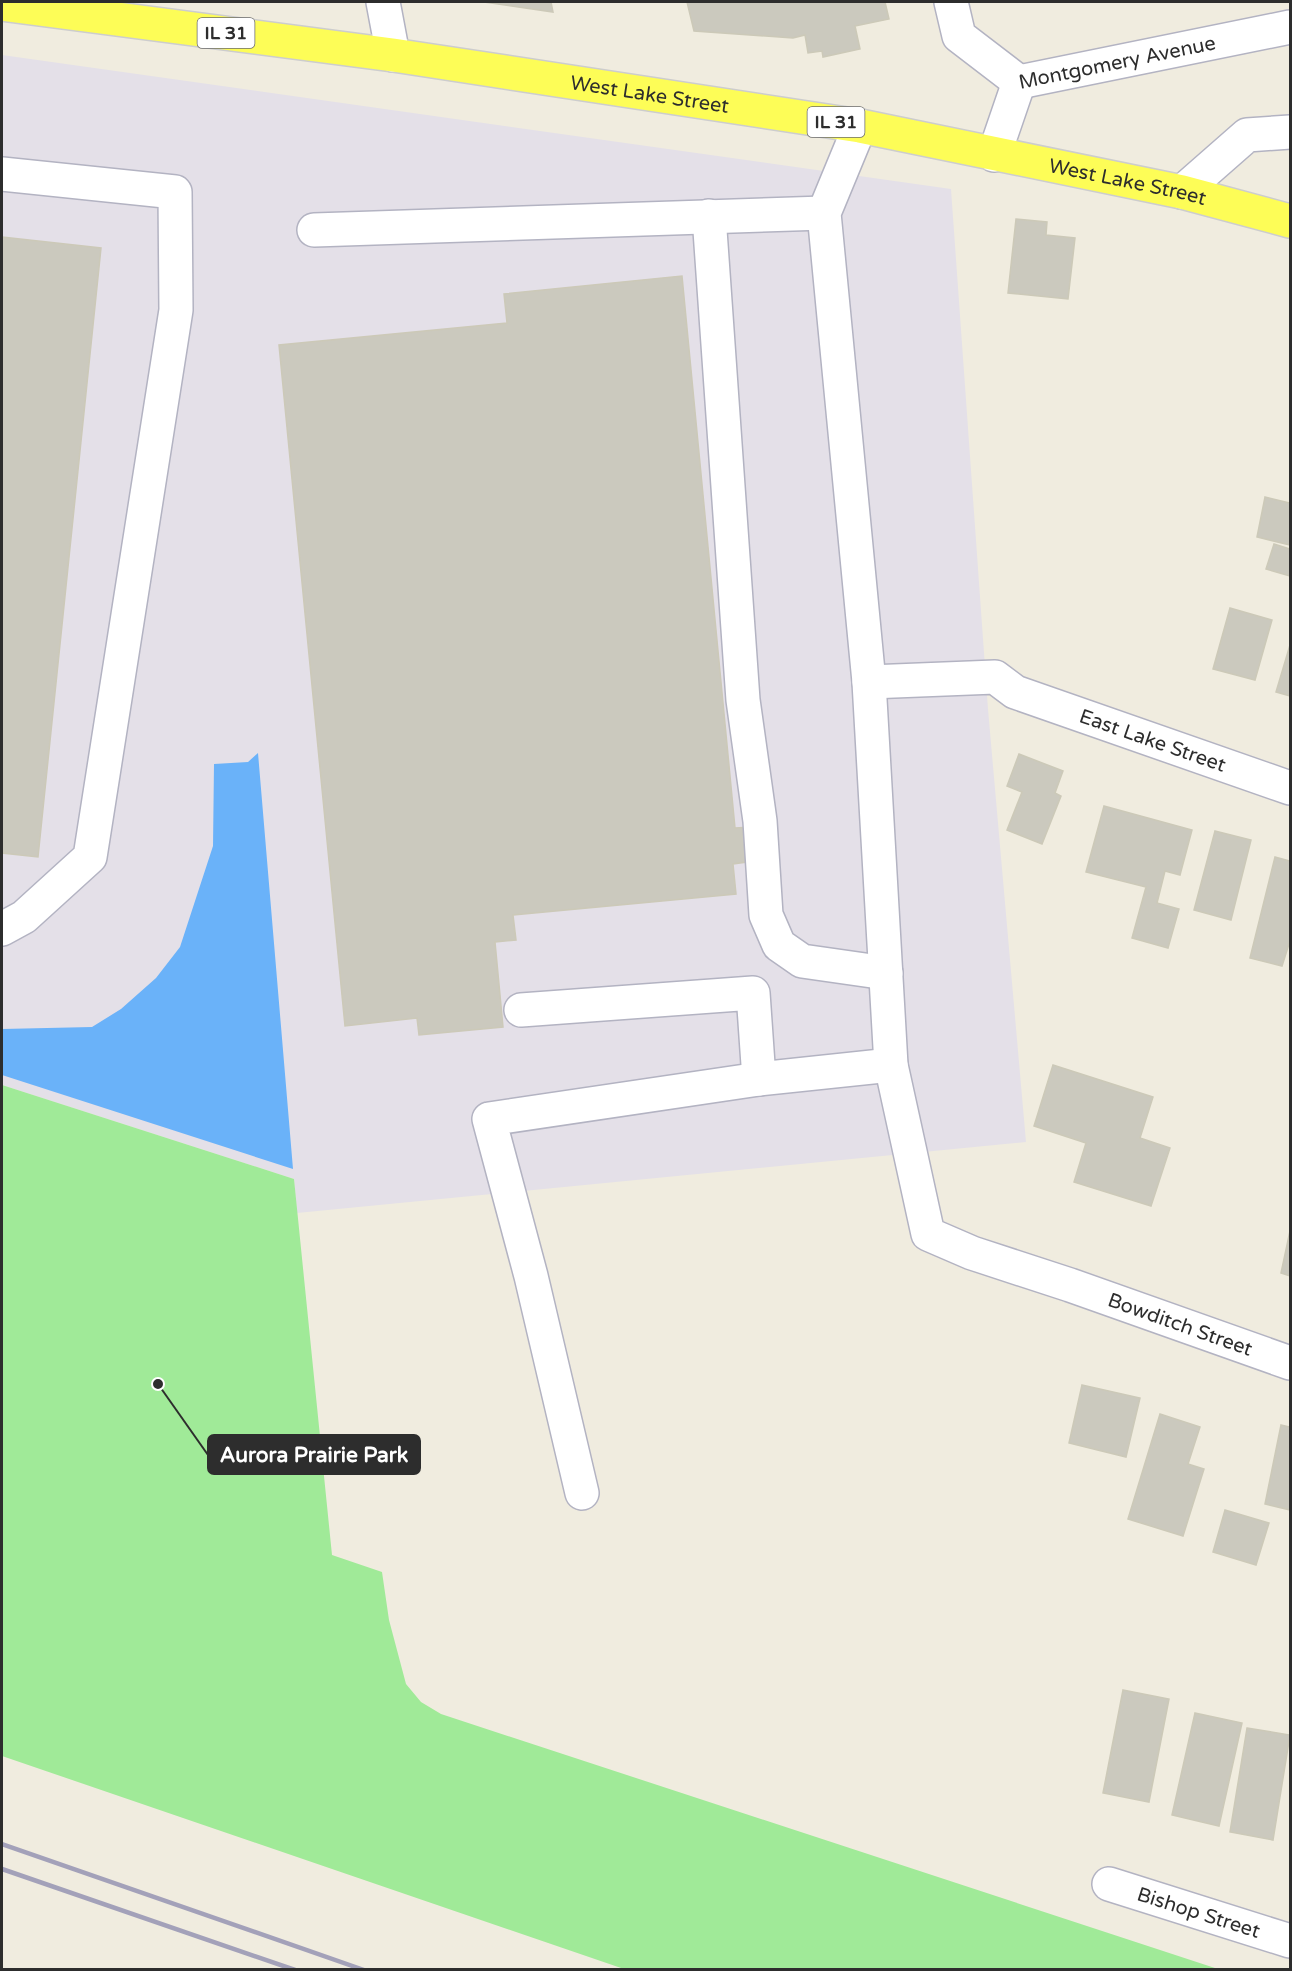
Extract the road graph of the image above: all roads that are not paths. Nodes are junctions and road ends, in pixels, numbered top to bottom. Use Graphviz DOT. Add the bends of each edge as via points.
graph roads {
  1 [pos="383,2"];
  2 [pos="951,2"];
  3 [pos="2,4"];
  4 [pos="1290,27"];
  5 [pos="393,55"];
  6 [pos="1019,82"];
  7 [pos="860,126"];
  8 [pos="1290,132"];
  9 [pos="994,155"];
  10 [pos="2,174"];
  11 [pos="1182,192"];
  12 [pos="824,213"];
  13 [pos="708,216"];
  14 [pos="1290,221"];
  15 [pos="314,230"];
  16 [pos="868,682"];
  17 [pos="1290,788"];
  18 [pos="2,929"];
  19 [pos="886,973"];
  20 [pos="521,1010"];
  21 [pos="891,1065"];
  22 [pos="759,1079"];
  23 [pos="1290,1363"];
  24 [pos="582,1493"];
  25 [pos="1109,1884"];
  26 [pos="1290,1941"];
  1 -- 5 [label="street"];
  2 -- 6 [label="street" via="959,36"];
  3 -- 5 [label="main road, West Lake Street / IL 31"];
  4 -- 6 [label="street, Montgomery Avenue"];
  5 -- 7 [label="main road, West Lake Street / IL 31"];
  6 -- 9 [label="street, Montgomery Avenue"];
  7 -- 9 [label="main road, West Lake Street / IL 31"];
  7 -- 12 [label="street"];
  8 -- 11 [label="street" via="1247,135"];
  9 -- 11 [label="main road, West Lake Street / IL 31"];
  10 -- 18 [label="street" via="175,192 176,310 90,857 24,917"];
  11 -- 14 [label="main road, West Lake Street / IL 31"];
  12 -- 13 [label="street"];
  12 -- 16 [label="street"];
  13 -- 15 [label="street"];
  13 -- 19 [label="street" via="743,700 760,821 766,915 779,945 802,961"];
  16 -- 17 [label="street, East Lake Street" via="995,677 1015,692"];
  16 -- 19 [label="street"];
  19 -- 21 [label="street"];
  20 -- 22 [label="street" via="753,993"];
  21 -- 22 [label="street"];
  21 -- 23 [label="street, Bowditch Street" via="928,1234 972,1253"];
  22 -- 24 [label="street" via="489,1119"];
  25 -- 26 [label="street, Bishop Street"];
}
